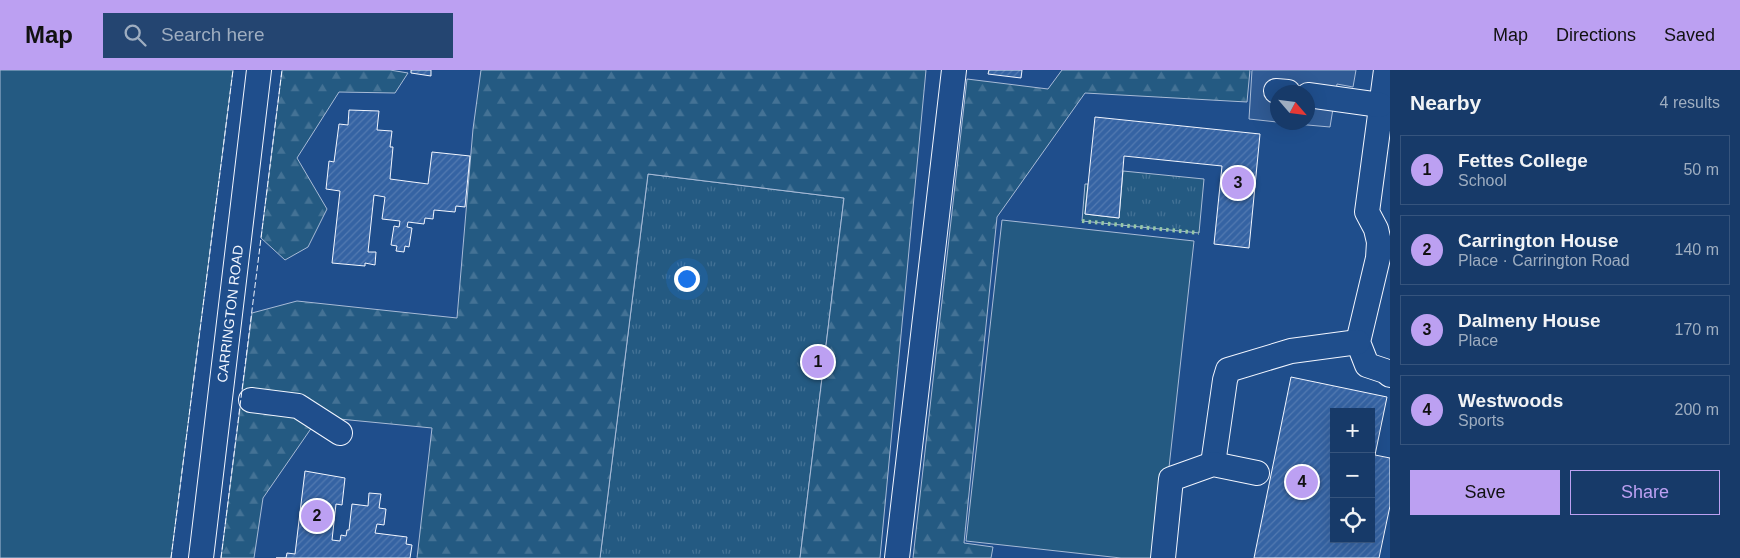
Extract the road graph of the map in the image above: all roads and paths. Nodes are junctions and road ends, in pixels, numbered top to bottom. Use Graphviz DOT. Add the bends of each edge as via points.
graph roads {
  1 [pos="259,70"];
  2 [pos="954,70"];
  3 [pos="1386,70"];
  4 [pos="1315,96"];
  5 [pos="1380,105"];
  6 [pos="1358,342"];
  7 [pos="1390,375"];
  8 [pos="250,400"];
  9 [pos="340,433"];
  10 [pos="1222,465"];
  11 [pos="1257,472"];
  12 [pos="201,558"];
  13 [pos="897,558"];
  14 [pos="1163,558"];
  1 -- 12 [label="street, CARRINGTON ROAD"];
  2 -- 13 [label="street"];
  3 -- 5 [label="street"];
  4 -- 5 [label="street"];
  5 -- 6 [label="street" via="1367,212 1376,229 1378,258"];
  6 -- 7 [label="street" via="1367,365"];
  6 -- 10 [label="street" via="1291,351 1228,370 1224,380"];
  8 -- 9 [label="street" via="298,406"];
  10 -- 11 [label="street"];
  10 -- 14 [label="street" via="1171,479"];
}
